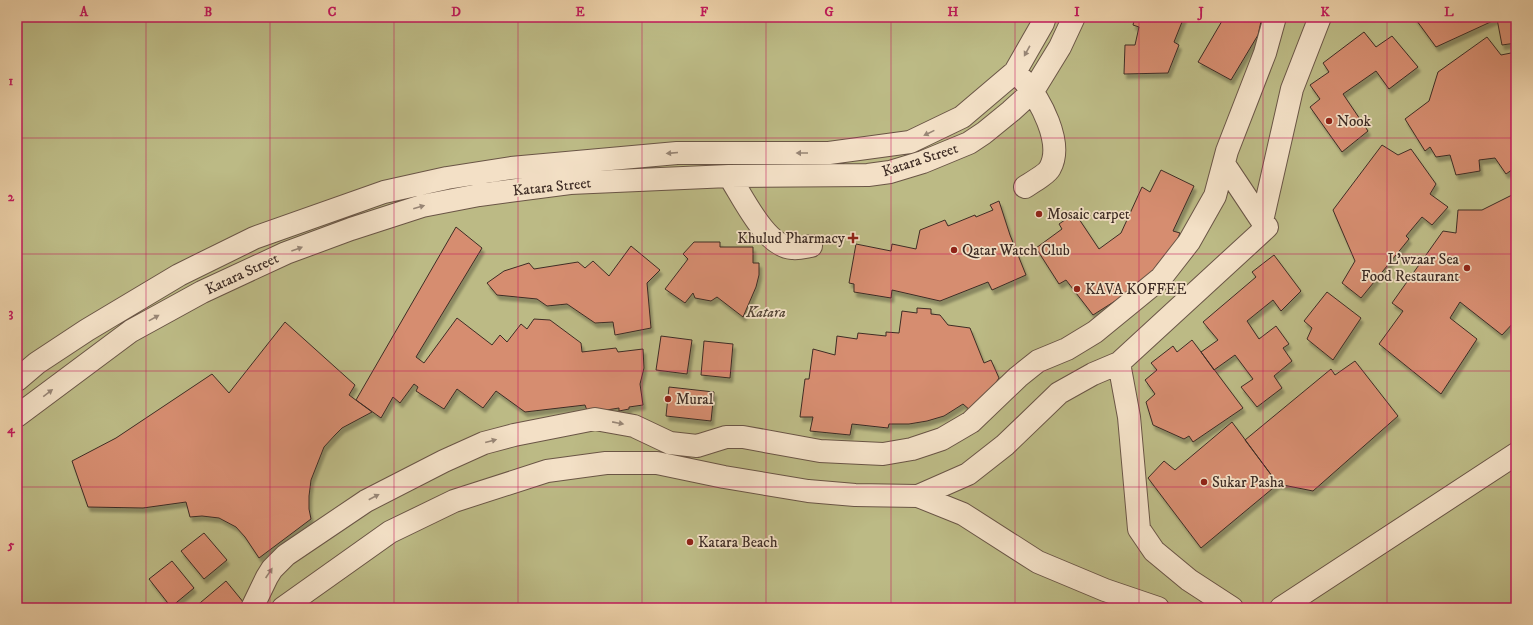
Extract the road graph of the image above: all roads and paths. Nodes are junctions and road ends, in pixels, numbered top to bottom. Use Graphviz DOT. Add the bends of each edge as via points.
graph roads {
  1 [pos="1045,17"];
  2 [pos="1074,17"];
  3 [pos="1275,17"];
  4 [pos="1320,17"];
  5 [pos="1015,72"];
  6 [pos="1033,91"];
  7 [pos="1224,164"];
  8 [pos="729,176"];
  9 [pos="1025,187"];
  10 [pos="1262,221"];
  11 [pos="811,246"];
  12 [pos="1119,363"];
  13 [pos="17,380"];
  14 [pos="17,416"];
  15 [pos="1516,454"];
  16 [pos="918,496"];
  17 [pos="252,608"];
  18 [pos="283,608"];
  19 [pos="1158,608"];
  20 [pos="1232,608"];
  21 [pos="1281,608"];
  1 -- 5 [label="street, Katara Street, one-way"];
  2 -- 6 [label="street, Katara Street" via="1060,47"];
  3 -- 7 [label="street" via="1265,53"];
  4 -- 10 [label="street" via="1292,88"];
  5 -- 6 [label="street"];
  5 -- 13 [label="street, Katara Street, one-way" via="962,117 910,142 829,153 678,153 511,168 447,178 384,192 254,238 179,275 87,330 37,363"];
  6 -- 8 [label="street, Katara Street" via="1012,111 969,143 890,172 851,176"];
  6 -- 9 [label="street" via="1047,117 1054,157 1050,169"];
  7 -- 10 [label="street"];
  17 -- 7 [label="street, one-way" via="266,576 286,554 366,501 444,460 484,443 514,435 595,419 634,426 670,444 697,446 726,437 743,437 820,451 883,454 912,449 942,439 971,422 1038,361 1067,349 1095,332 1161,278 1189,242 1215,196"];
  8 -- 11 [label="street" via="765,232 778,244 792,248"];
  14 -- 8 [label="street, Katara Street, one-way" via="131,331 202,292 286,253 351,229 422,206 479,195 570,183"];
  10 -- 12 [label="street" via="1267,227"];
  12 -- 16 [label="street" via="1059,393 1005,445 968,474"];
  12 -- 20 [label="street" via="1129,417 1139,529 1154,551 1189,580"];
  15 -- 21 [label="street"];
  16 -- 18 [label="street" via="855,495 808,490 724,477 657,462 606,463 547,471 454,501 390,532"];
  16 -- 19 [label="street" via="963,514 1038,562 1105,590"];
}
